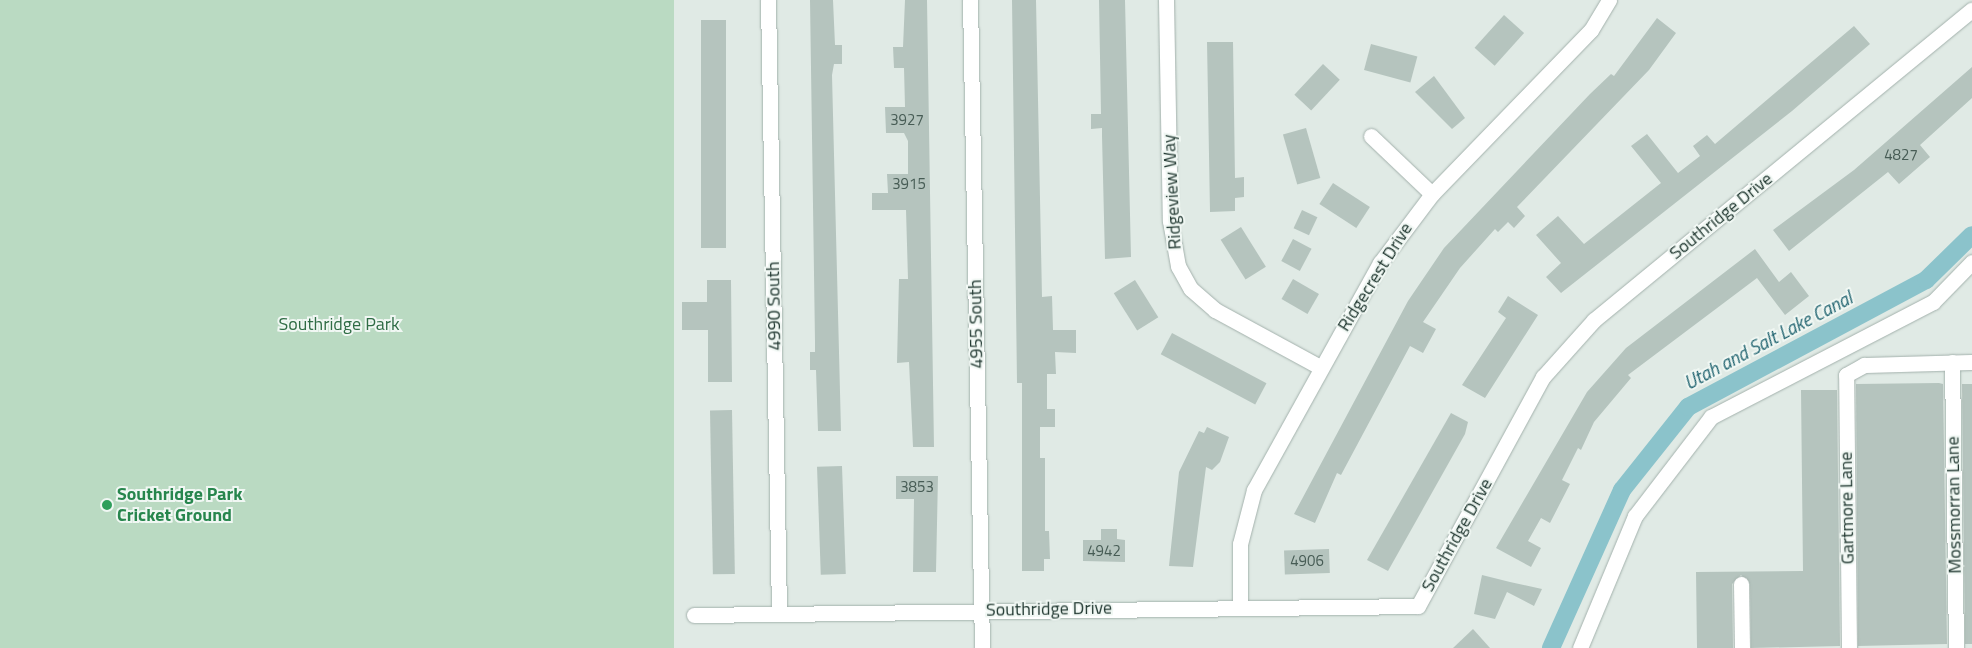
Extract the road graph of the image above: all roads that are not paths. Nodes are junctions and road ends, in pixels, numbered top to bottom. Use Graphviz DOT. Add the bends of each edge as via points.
graph roads {
  1 [pos="768,0"];
  2 [pos="970,0"];
  3 [pos="1166,0"];
  4 [pos="1609,0"];
  5 [pos="1972,10"];
  6 [pos="1371,136"];
  7 [pos="1432,194"];
  8 [pos="1972,262"];
  9 [pos="1952,362"];
  10 [pos="1972,362"];
  11 [pos="1320,367"];
  12 [pos="1741,584"];
  13 [pos="1240,607"];
  14 [pos="981,610"];
  15 [pos="778,613"];
  16 [pos="694,615"];
  17 [pos="982,648"];
  18 [pos="1580,648"];
  19 [pos="1742,648"];
  20 [pos="1849,648"];
  21 [pos="1956,648"];
  1 -- 15 [label="street, 4990 South"];
  2 -- 14 [label="street, 4955 South"];
  3 -- 11 [label="street, Ridgeview Way" via="1170,221 1178,266 1191,289 1215,310"];
  4 -- 7 [label="street, Ridgecrest Drive" via="1591,30"];
  5 -- 13 [label="street, Southridge Drive" via="1594,320 1543,377 1418,606"];
  6 -- 7 [label="street"];
  7 -- 11 [label="street, Ridgecrest Drive" via="1380,263"];
  8 -- 18 [label="street" via="1933,302 1711,417 1635,516"];
  9 -- 10 [label="street"];
  9 -- 20 [label="street, Gartmore Lane" via="1851,369 1845,384"];
  9 -- 21 [label="street, Mossmorran Lane"];
  11 -- 13 [label="street, Ridgecrest Drive" via="1245,514 1240,544"];
  12 -- 19 [label="street"];
  13 -- 14 [label="street, Southridge Drive"];
  14 -- 15 [label="street, Southridge Drive"];
  14 -- 17 [label="street, 4955 South"];
  15 -- 16 [label="street, Southridge Drive"];
}
